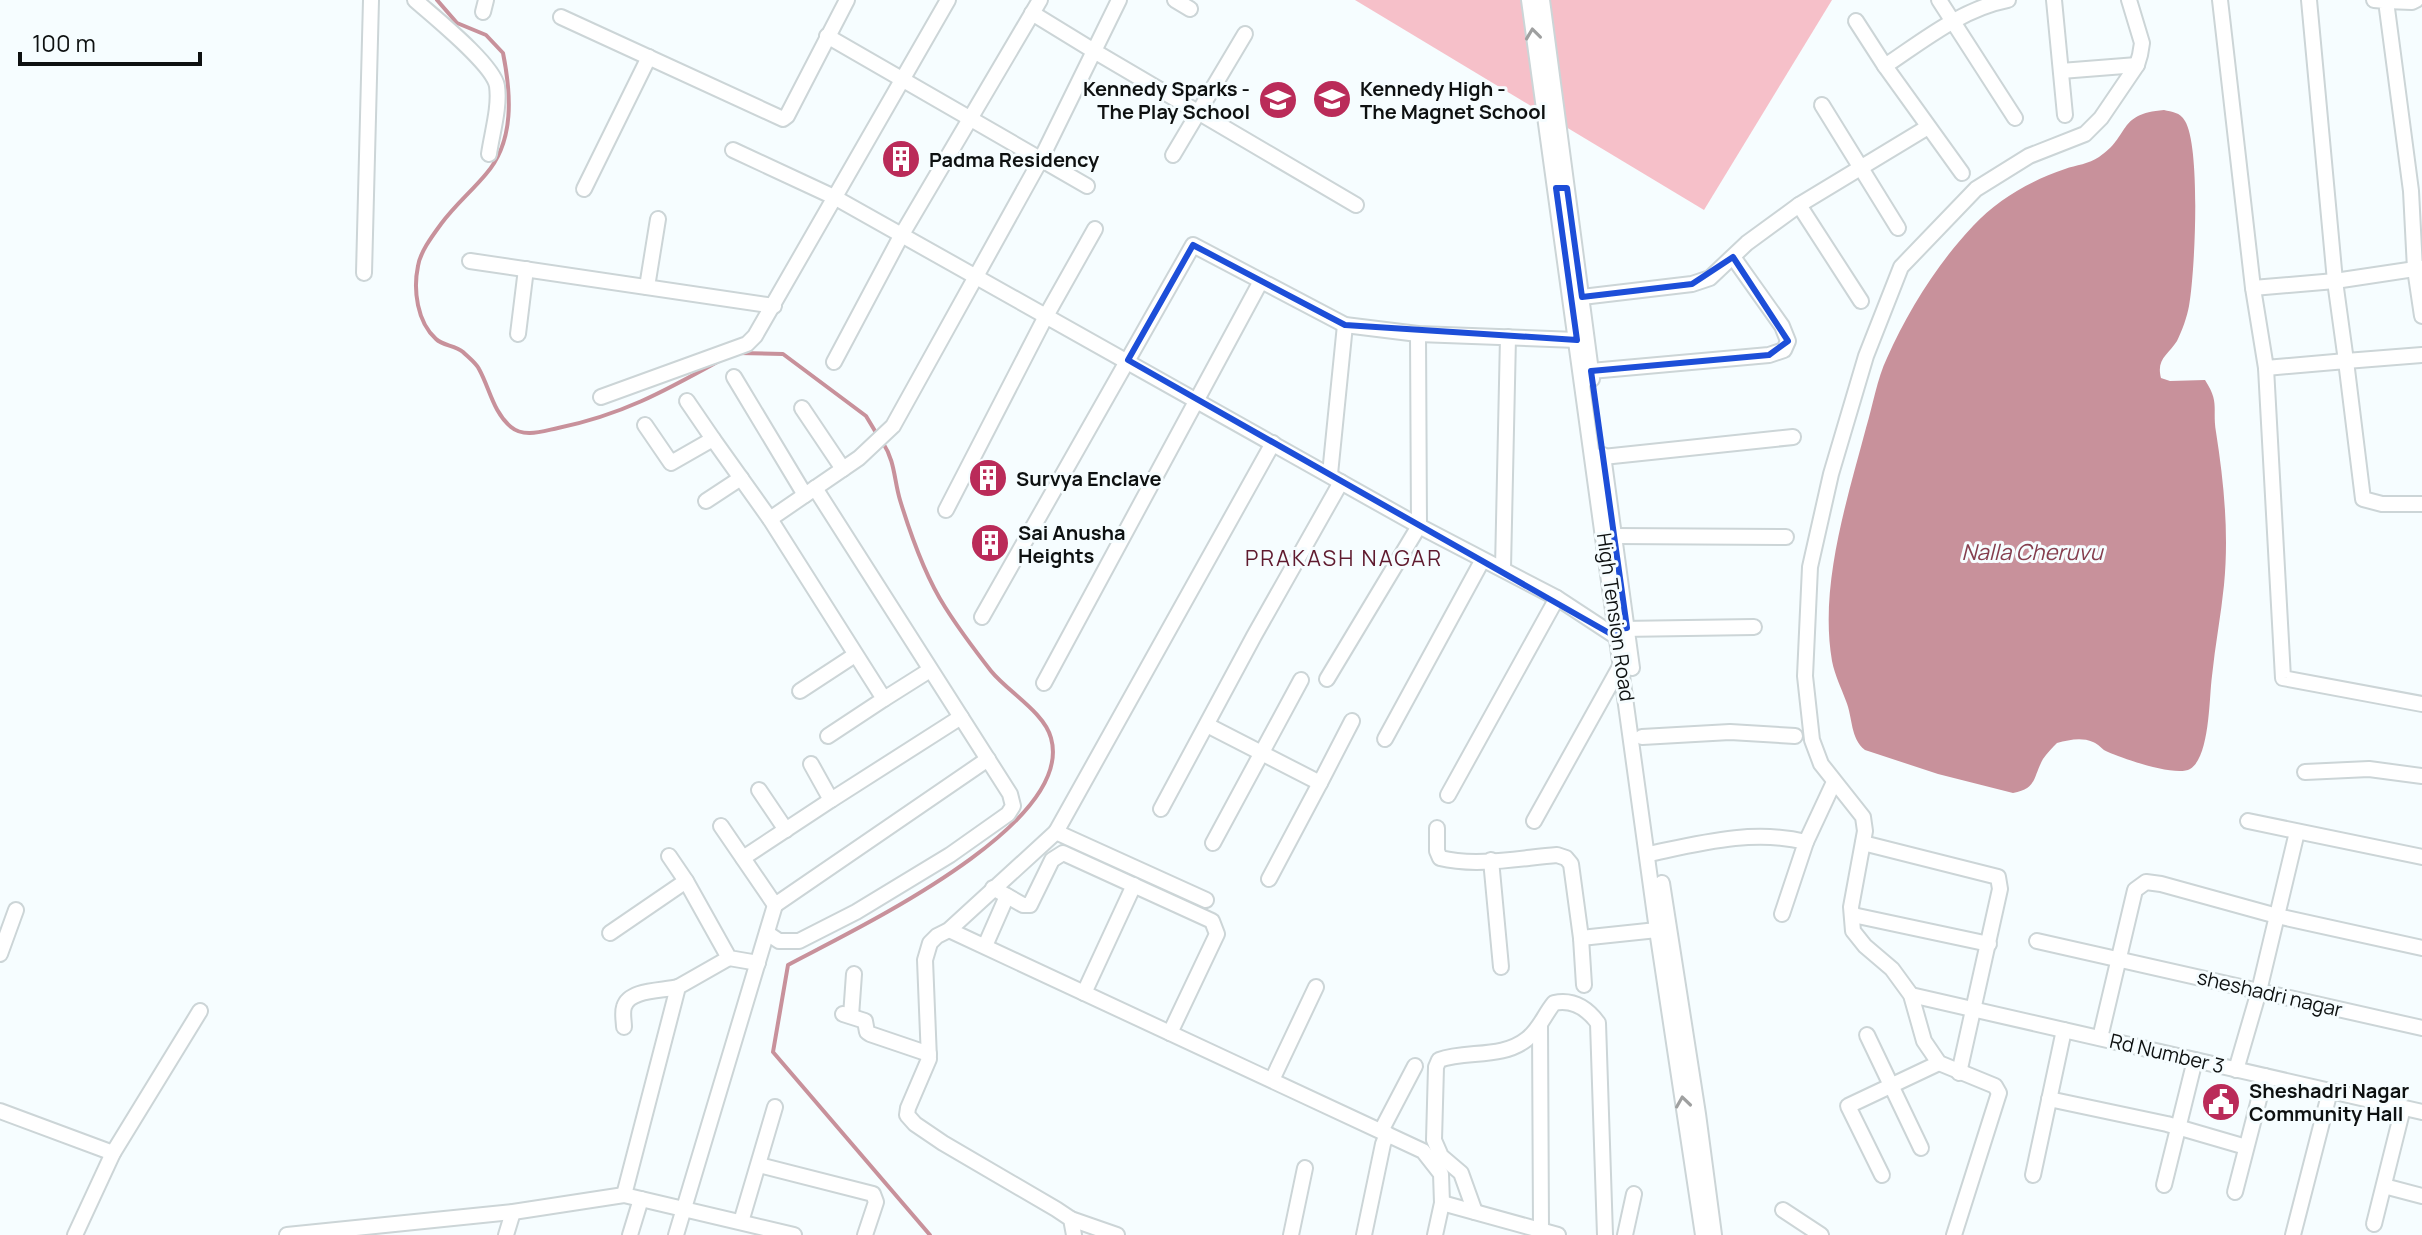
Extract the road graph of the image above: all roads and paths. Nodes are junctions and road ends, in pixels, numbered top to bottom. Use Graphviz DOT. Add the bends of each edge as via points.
graph roads {
  1 [pos="371,0"];
  2 [pos="415,0"];
  3 [pos="948,0"];
  4 [pos="1119,0"];
  5 [pos="1175,0"];
  6 [pos="1529,0"];
  7 [pos="1542,0"];
  8 [pos="1939,0"];
  9 [pos="2008,0"];
  10 [pos="2054,0"];
  11 [pos="2129,0"];
  12 [pos="2220,0"];
  13 [pos="2309,0"];
  14 [pos="2374,0"];
  15 [pos="2416,0"];
  16 [pos="845,1"];
  17 [pos="2386,1"];
  18 [pos="1036,7"];
  19 [pos="1190,9"];
  20 [pos="561,17"];
  21 [pos="1856,21"];
  22 [pos="1953,21"];
  23 [pos="1245,34"];
  24 [pos="827,36"];
  25 [pos="1094,51"];
  26 [pos="649,57"];
  27 [pos="2137,65"];
  28 [pos="1885,66"];
  29 [pos="2061,71"];
  30 [pos="903,79"];
  31 [pos="1822,105"];
  32 [pos="1198,111"];
  33 [pos="2065,115"];
  34 [pos="970,118"];
  35 [pos="2015,118"];
  36 [pos="1928,127"];
  37 [pos="1556,145"];
  38 [pos="733,150"];
  39 [pos="489,154"];
  40 [pos="1173,155"];
  41 [pos="1040,161"];
  42 [pos="1861,166"];
  43 [pos="1962,173"];
  44 [pos="1087,186"];
  45 [pos="1562,188"];
  46 [pos="584,189"];
  47 [pos="2416,191"];
  48 [pos="834,197"];
  49 [pos="1356,205"];
  50 [pos="1799,205"];
  51 [pos="658,219"];
  52 [pos="1898,228"];
  53 [pos="1095,229"];
  54 [pos="901,236"];
  55 [pos="1733,257"];
  56 [pos="470,261"];
  57 [pos="2418,268"];
  58 [pos="526,269"];
  59 [pos="364,273"];
  60 [pos="976,277"];
  61 [pos="1261,281"];
  62 [pos="2335,281"];
  63 [pos="647,287"];
  64 [pos="2253,288"];
  65 [pos="1582,297"];
  66 [pos="1861,301"];
  67 [pos="774,306"];
  68 [pos="1046,316"];
  69 [pos="2422,316"];
  70 [pos="1345,325"];
  71 [pos="518,334"];
  72 [pos="1418,334"];
  73 [pos="1508,337"];
  74 [pos="1577,340"];
  75 [pos="2422,355"];
  76 [pos="1128,360"];
  77 [pos="2346,361"];
  78 [pos="834,362"];
  79 [pos="2266,368"];
  80 [pos="1591,371"];
  81 [pos="734,377"];
  82 [pos="601,397"];
  83 [pos="687,401"];
  84 [pos="1194,401"];
  85 [pos="802,408"];
  86 [pos="645,425"];
  87 [pos="1793,437"];
  88 [pos="713,439"];
  89 [pos="1273,443"];
  90 [pos="1603,457"];
  91 [pos="843,469"];
  92 [pos="741,478"];
  93 [pos="1336,478"];
  94 [pos="810,492"];
  95 [pos="706,501"];
  96 [pos="2422,504"];
  97 [pos="946,510"];
  98 [pos="770,519"];
  99 [pos="1419,526"];
  100 [pos="1615,536"];
  101 [pos="1786,537"];
  102 [pos="1482,561"];
  103 [pos="1503,568"];
  104 [pos="1557,598"];
  105 [pos="982,617"];
  106 [pos="1754,627"];
  107 [pos="1621,632"];
  108 [pos="855,655"];
  109 [pos="1622,662"];
  110 [pos="930,670"];
  111 [pos="1327,679"];
  112 [pos="1301,680"];
  113 [pos="1044,683"];
  114 [pos="800,691"];
  115 [pos="884,699"];
  116 [pos="2422,704"];
  117 [pos="961,717"];
  118 [pos="1352,721"];
  119 [pos="1207,725"];
  120 [pos="828,736"];
  121 [pos="1795,736"];
  122 [pos="1642,737"];
  123 [pos="1385,739"];
  124 [pos="1261,753"];
  125 [pos="988,759"];
  126 [pos="811,764"];
  127 [pos="2305,772"];
  128 [pos="2422,776"];
  129 [pos="1834,782"];
  130 [pos="1320,783"];
  131 [pos="759,790"];
  132 [pos="1448,795"];
  133 [pos="831,800"];
  134 [pos="1161,809"];
  135 [pos="1534,821"];
  136 [pos="2248,821"];
  137 [pos="721,826"];
  138 [pos="1437,828"];
  139 [pos="786,830"];
  140 [pos="1056,832"];
  141 [pos="2297,832"];
  142 [pos="1806,842"];
  143 [pos="1213,843"];
  144 [pos="1863,843"];
  145 [pos="1653,853"];
  146 [pos="669,856"];
  147 [pos="2422,857"];
  148 [pos="743,858"];
  149 [pos="1491,860"];
  150 [pos="1269,879"];
  151 [pos="686,881"];
  152 [pos="1134,885"];
  153 [pos="993,888"];
  154 [pos="1007,896"];
  155 [pos="1206,900"];
  156 [pos="775,905"];
  157 [pos="16,910"];
  158 [pos="1782,914"];
  159 [pos="1853,915"];
  160 [pos="2277,916"];
  161 [pos="949,930"];
  162 [pos="1657,930"];
  163 [pos="610,933"];
  164 [pos="767,933"];
  165 [pos="1581,938"];
  166 [pos="2037,941"];
  167 [pos="1989,944"];
  168 [pos="985,946"];
  169 [pos="2422,948"];
  170 [pos="0,954"];
  171 [pos="729,958"];
  172 [pos="2118,958"];
  173 [pos="758,963"];
  174 [pos="1501,967"];
  175 [pos="854,974"];
  176 [pos="1584,985"];
  177 [pos="678,987"];
  178 [pos="1316,987"];
  179 [pos="2259,991"];
  180 [pos="1084,993"];
  181 [pos="1911,995"];
  182 [pos="1975,1010"];
  183 [pos="200,1011"];
  184 [pos="1540,1025"];
  185 [pos="624,1027"];
  186 [pos="2422,1028"];
  187 [pos="2064,1030"];
  188 [pos="1170,1033"];
  189 [pos="1867,1035"];
  190 [pos="2100,1038"];
  191 [pos="929,1054"];
  192 [pos="2195,1060"];
  193 [pos="1939,1063"];
  194 [pos="1415,1066"];
  195 [pos="2236,1070"];
  196 [pos="1959,1073"];
  197 [pos="2265,1076"];
  198 [pos="1272,1080"];
  199 [pos="1892,1084"];
  200 [pos="2330,1091"];
  201 [pos="2049,1099"];
  202 [pos="775,1107"];
  203 [pos="2403,1108"];
  204 [pos="0,1111"];
  205 [pos="2422,1112"];
  206 [pos="2178,1128"];
  207 [pos="1384,1133"];
  208 [pos="2246,1147"];
  209 [pos="1921,1148"];
  210 [pos="113,1153"];
  211 [pos="759,1165"];
  212 [pos="1305,1168"];
  213 [pos="1882,1175"];
  214 [pos="2033,1175"];
  215 [pos="2164,1185"];
  216 [pos="2384,1186"];
  217 [pos="2235,1192"];
  218 [pos="1634,1194"];
  219 [pos="624,1195"];
  220 [pos="2422,1196"];
  221 [pos="641,1199"];
  222 [pos="1442,1203"];
  223 [pos="684,1208"];
  224 [pos="1783,1210"];
  225 [pos="513,1212"];
  226 [pos="1475,1212"];
  227 [pos="1071,1219"];
  228 [pos="741,1222"];
  229 [pos="2374,1224"];
  230 [pos="1541,1230"];
  231 [pos="75,1235"];
  232 [pos="287,1235"];
  233 [pos="506,1235"];
  234 [pos="630,1235"];
  235 [pos="676,1235"];
  236 [pos="794,1235"];
  237 [pos="865,1235"];
  238 [pos="1074,1235"];
  239 [pos="1117,1235"];
  240 [pos="1291,1235"];
  241 [pos="1364,1235"];
  242 [pos="1435,1235"];
  243 [pos="1558,1235"];
  244 [pos="1605,1235"];
  245 [pos="1625,1235"];
  246 [pos="1703,1235"];
  247 [pos="1714,1235"];
  248 [pos="1821,1235"];
  249 [pos="1954,1235"];
  250 [pos="2293,1235"];
  1 -- 59 [label="street"];
  2 -- 39 [label="street" via="486,66 496,83"];
  3 -- 30 [label="street"];
  4 -- 25 [label="street"];
  5 -- 19 [label="street"];
  37 -- 6 [label="street, High Tension Road, one-way"];
  7 -- 37 [label="street, High Tension Road"];
  8 -- 22 [label="street"];
  9 -- 22 [label="street"];
  10 -- 29 [label="street"];
  11 -- 27 [label="street" via="2142,43"];
  12 -- 64 [label="street"];
  13 -- 62 [label="street"];
  14 -- 17 [label="street"];
  15 -- 17 [label="street"];
  16 -- 24 [label="street"];
  17 -- 47 [label="street"];
  18 -- 25 [label="street"];
  18 -- 34 [label="street"];
  20 -- 26 [label="street"];
  21 -- 28 [label="street"];
  22 -- 28 [label="street"];
  22 -- 35 [label="street"];
  23 -- 32 [label="street"];
  24 -- 26 [label="street" via="783,119"];
  24 -- 30 [label="street"];
  25 -- 32 [label="street"];
  25 -- 41 [label="street"];
  26 -- 46 [label="street"];
  27 -- 29 [label="street"];
  27 -- 129 [label="street" via="2085,134 2029,156 1976,189 1901,267 1866,356 1810,567 1806,688 1812,740"];
  28 -- 36 [label="street"];
  29 -- 33 [label="street"];
  30 -- 34 [label="street"];
  30 -- 48 [label="street"];
  31 -- 42 [label="street"];
  32 -- 40 [label="street"];
  32 -- 49 [label="street"];
  34 -- 41 [label="street"];
  34 -- 54 [label="street"];
  36 -- 42 [label="street"];
  36 -- 43 [label="street"];
  37 -- 45 [label="street, High Tension Road"];
  38 -- 48 [label="street"];
  41 -- 44 [label="street"];
  41 -- 60 [label="street"];
  42 -- 50 [label="street"];
  42 -- 52 [label="street"];
  45 -- 65 [label="street, High Tension Road"];
  45 -- 74 [label="street, High Tension Road"];
  47 -- 57 [label="street"];
  48 -- 54 [label="street"];
  48 -- 67 [label="street"];
  50 -- 55 [label="street"];
  50 -- 66 [label="street"];
  51 -- 63 [label="street"];
  53 -- 68 [label="street"];
  54 -- 60 [label="street"];
  54 -- 78 [label="street"];
  55 -- 65 [label="street" via="1710,278 1692,284"];
  55 -- 80 [label="street" via="1782,326 1788,341 1784,350"];
  56 -- 58 [label="street"];
  57 -- 62 [label="street"];
  57 -- 69 [label="street"];
  58 -- 63 [label="street"];
  58 -- 71 [label="street"];
  60 -- 68 [label="street"];
  60 -- 91 [label="street" via="893,426"];
  61 -- 70 [label="street"];
  61 -- 76 [label="street" via="1193,245"];
  61 -- 84 [label="street"];
  62 -- 64 [label="street"];
  62 -- 77 [label="street"];
  63 -- 67 [label="street"];
  64 -- 79 [label="street"];
  65 -- 80 [label="street, High Tension Road"];
  67 -- 82 [label="street" via="747,344"];
  68 -- 76 [label="street"];
  68 -- 97 [label="street"];
  70 -- 72 [label="street"];
  70 -- 93 [label="street"];
  72 -- 73 [label="street"];
  72 -- 99 [label="street"];
  73 -- 74 [label="street"];
  73 -- 103 [label="street"];
  74 -- 107 [label="street, High Tension Road"];
  75 -- 77 [label="street"];
  76 -- 84 [label="street"];
  76 -- 105 [label="street"];
  77 -- 79 [label="street"];
  77 -- 96 [label="street" via="2363,499"];
  79 -- 116 [label="street" via="2283,678"];
  80 -- 90 [label="street, High Tension Road"];
  81 -- 94 [label="street"];
  83 -- 88 [label="street"];
  84 -- 89 [label="street"];
  84 -- 113 [label="street"];
  85 -- 91 [label="street"];
  86 -- 88 [label="street" via="671,463"];
  87 -- 90 [label="street"];
  88 -- 92 [label="street"];
  89 -- 93 [label="street"];
  89 -- 140 [label="street"];
  90 -- 100 [label="street, High Tension Road"];
  91 -- 94 [label="street"];
  92 -- 95 [label="street"];
  92 -- 98 [label="street"];
  93 -- 99 [label="street"];
  93 -- 119 [label="street"];
  94 -- 98 [label="street"];
  94 -- 110 [label="street"];
  98 -- 108 [label="street"];
  99 -- 102 [label="street"];
  99 -- 111 [label="street"];
  100 -- 101 [label="street"];
  100 -- 107 [label="street, High Tension Road"];
  102 -- 103 [label="street"];
  102 -- 123 [label="street"];
  103 -- 104 [label="street"];
  104 -- 107 [label="street"];
  104 -- 132 [label="street"];
  106 -- 107 [label="street"];
  107 -- 109 [label="street, High Tension Road"];
  107 -- 122 [label="street, High Tension Road"];
  108 -- 114 [label="street"];
  108 -- 115 [label="street"];
  109 -- 135 [label="street"];
  109 -- 145 [label="street, High Tension Road"];
  110 -- 115 [label="street"];
  110 -- 117 [label="street"];
  112 -- 124 [label="street"];
  115 -- 120 [label="street"];
  117 -- 125 [label="street"];
  117 -- 133 [label="street"];
  118 -- 130 [label="street"];
  119 -- 124 [label="street"];
  119 -- 134 [label="street"];
  121 -- 122 [label="street" via="1730,732"];
  122 -- 145 [label="street, High Tension Road"];
  124 -- 130 [label="street"];
  124 -- 143 [label="street"];
  125 -- 156 [label="street"];
  125 -- 164 [label="street" via="1010,794 1013,806 1008,814 950,855 799,941 779,941"];
  126 -- 133 [label="street"];
  127 -- 128 [label="street" via="2369,769"];
  129 -- 142 [label="street"];
  129 -- 144 [label="street" via="1863,817"];
  130 -- 150 [label="street"];
  131 -- 139 [label="street"];
  133 -- 139 [label="street"];
  136 -- 141 [label="street"];
  137 -- 148 [label="street"];
  138 -- 149 [label="street" via="1440,858"];
  139 -- 148 [label="street"];
  140 -- 153 [label="street"];
  140 -- 155 [label="street"];
  141 -- 147 [label="street"];
  141 -- 160 [label="street"];
  142 -- 145 [label="street" via="1754,835"];
  142 -- 158 [label="street"];
  144 -- 159 [label="street"];
  144 -- 167 [label="street" via="1998,877"];
  145 -- 162 [label="street, High Tension Road"];
  145 -- 247 [label="street, High Tension Road"];
  146 -- 151 [label="street"];
  148 -- 156 [label="street"];
  149 -- 165 [label="street" via="1566,858"];
  149 -- 174 [label="street"];
  151 -- 163 [label="street"];
  151 -- 171 [label="street"];
  152 -- 154 [label="street" via="1063,853 1052,860 1030,905"];
  152 -- 180 [label="street"];
  152 -- 188 [label="street" via="1212,921 1217,930"];
  153 -- 154 [label="street"];
  153 -- 161 [label="street"];
  154 -- 168 [label="street"];
  156 -- 164 [label="street"];
  157 -- 170 [label="street"];
  159 -- 167 [label="street"];
  159 -- 181 [label="street" via="1853,931"];
  160 -- 169 [label="street"];
  160 -- 172 [label="street" via="2146,882 2135,890"];
  160 -- 179 [label="street"];
  161 -- 168 [label="street"];
  161 -- 191 [label="street" via="930,943 925,960"];
  162 -- 165 [label="street"];
  246 -- 162 [label="street, High Tension Road, one-way"];
  164 -- 173 [label="street"];
  165 -- 176 [label="street"];
  166 -- 172 [label="street, sheshadri nagar"];
  167 -- 182 [label="street"];
  168 -- 180 [label="street"];
  171 -- 173 [label="street"];
  171 -- 177 [label="street"];
  172 -- 179 [label="street, sheshadri nagar"];
  172 -- 190 [label="street"];
  173 -- 223 [label="street"];
  175 -- 191 [label="street" via="847,1015 865,1021 870,1034"];
  177 -- 185 [label="street" via="646,992 627,1002"];
  177 -- 219 [label="street"];
  178 -- 198 [label="street"];
  179 -- 186 [label="street, sheshadri nagar"];
  179 -- 195 [label="street"];
  180 -- 188 [label="street"];
  181 -- 182 [label="street, Rd Number 3"];
  181 -- 193 [label="street" via="1924,1041"];
  182 -- 187 [label="street, Rd Number 3"];
  182 -- 196 [label="street"];
  183 -- 210 [label="street"];
  184 -- 226 [label="street" via="1525,1041 1490,1054 1447,1057 1436,1067 1434,1140 1441,1156 1461,1173"];
  184 -- 230 [label="street"];
  184 -- 244 [label="street" via="1554,1003 1564,1001 1590,1012 1598,1023"];
  187 -- 190 [label="street, Rd Number 3"];
  187 -- 201 [label="street"];
  188 -- 198 [label="street"];
  189 -- 199 [label="street"];
  190 -- 192 [label="street, Rd Number 3"];
  191 -- 227 [label="street" via="907,1115 943,1143"];
  192 -- 195 [label="street, Rd Number 3"];
  192 -- 206 [label="street"];
  193 -- 196 [label="street"];
  193 -- 199 [label="street"];
  194 -- 207 [label="street"];
  195 -- 197 [label="street, Rd Number 3"];
  196 -- 249 [label="street" via="1995,1086 1999,1093"];
  197 -- 200 [label="street, Rd Number 3"];
  197 -- 208 [label="street"];
  198 -- 207 [label="street"];
  199 -- 209 [label="street"];
  199 -- 213 [label="street" via="1848,1106"];
  200 -- 203 [label="street, Rd Number 3"];
  200 -- 250 [label="street"];
  201 -- 206 [label="street"];
  201 -- 214 [label="street"];
  202 -- 211 [label="street"];
  203 -- 205 [label="street, Rd Number 3"];
  203 -- 216 [label="street"];
  204 -- 210 [label="street"];
  206 -- 208 [label="street"];
  206 -- 215 [label="street"];
  207 -- 222 [label="street" via="1423,1151 1441,1174"];
  207 -- 241 [label="street"];
  208 -- 217 [label="street"];
  210 -- 231 [label="street"];
  211 -- 228 [label="street"];
  211 -- 237 [label="street" via="873,1194 876,1202"];
  212 -- 240 [label="street"];
  216 -- 220 [label="street"];
  216 -- 229 [label="street"];
  218 -- 245 [label="street"];
  219 -- 221 [label="street"];
  219 -- 225 [label="street"];
  221 -- 223 [label="street"];
  221 -- 234 [label="street"];
  222 -- 226 [label="street"];
  222 -- 242 [label="street"];
  223 -- 228 [label="street"];
  223 -- 235 [label="street"];
  224 -- 248 [label="street"];
  225 -- 232 [label="street"];
  225 -- 233 [label="street"];
  226 -- 230 [label="street"];
  227 -- 238 [label="street"];
  227 -- 239 [label="street"];
  228 -- 236 [label="street"];
  230 -- 243 [label="street"];
}
